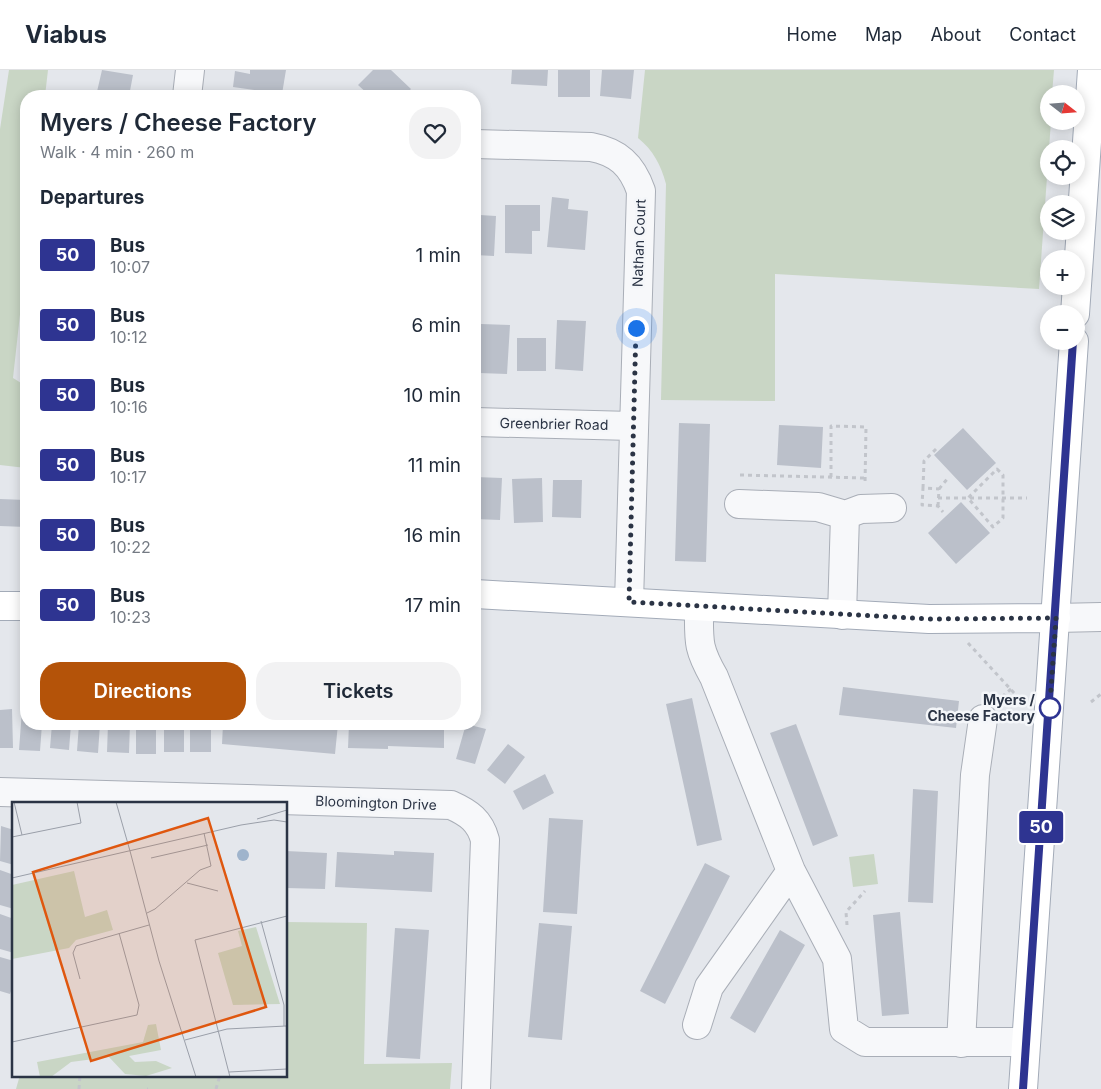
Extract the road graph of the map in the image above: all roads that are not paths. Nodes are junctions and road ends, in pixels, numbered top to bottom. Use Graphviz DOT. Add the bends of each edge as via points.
graph roads {
  1 [pos="190,70"];
  2 [pos="1092,70"];
  3 [pos="188,90"];
  4 [pos="481,144"];
  5 [pos="1076,305"];
  6 [pos="1073,350"];
  7 [pos="481,422"];
  8 [pos="632,426"];
  9 [pos="739,504"];
  10 [pos="892,508"];
  11 [pos="845,515"];
  12 [pos="481,594"];
  13 [pos="629,602"];
  14 [pos="0,606"];
  15 [pos="20,606"];
  16 [pos="699,608"];
  17 [pos="842,615"];
  18 [pos="1101,617"];
  19 [pos="1056,618"];
  20 [pos="983,719"];
  21 [pos="0,792"];
  22 [pos="791,871"];
  23 [pos="697,1024"];
  24 [pos="1026,1042"];
  25 [pos="961,1043"];
  26 [pos="476,1089"];
  27 [pos="1023,1089"];
  1 -- 3 [label="street"];
  2 -- 5 [label="main road"];
  4 -- 8 [label="street, Nathan Court" via="606,150 619,156 636,177 640,192"];
  6 -- 19 [label="main road"];
  7 -- 8 [label="street, Greenbrier Road"];
  8 -- 13 [label="street, Nathan Court"];
  9 -- 11 [label="street" via="818,507"];
  10 -- 11 [label="street" via="861,509"];
  11 -- 17 [label="street"];
  12 -- 13 [label="main road"];
  13 -- 16 [label="main road"];
  14 -- 15 [label="main road"];
  16 -- 17 [label="main road"];
  16 -- 22 [label="street" via="702,656 714,677"];
  17 -- 19 [label="main road" via="929,619"];
  18 -- 19 [label="street"];
  19 -- 24 [label="main road"];
  20 -- 25 [label="street" via="975,775"];
  21 -- 26 [label="street, Bloomington Drive" via="452,805 465,811 482,828 485,840"];
  22 -- 23 [label="street" via="709,987"];
  22 -- 25 [label="street" via="837,959 844,1029 865,1042"];
  24 -- 25 [label="street"];
  24 -- 27 [label="main road"];
}
